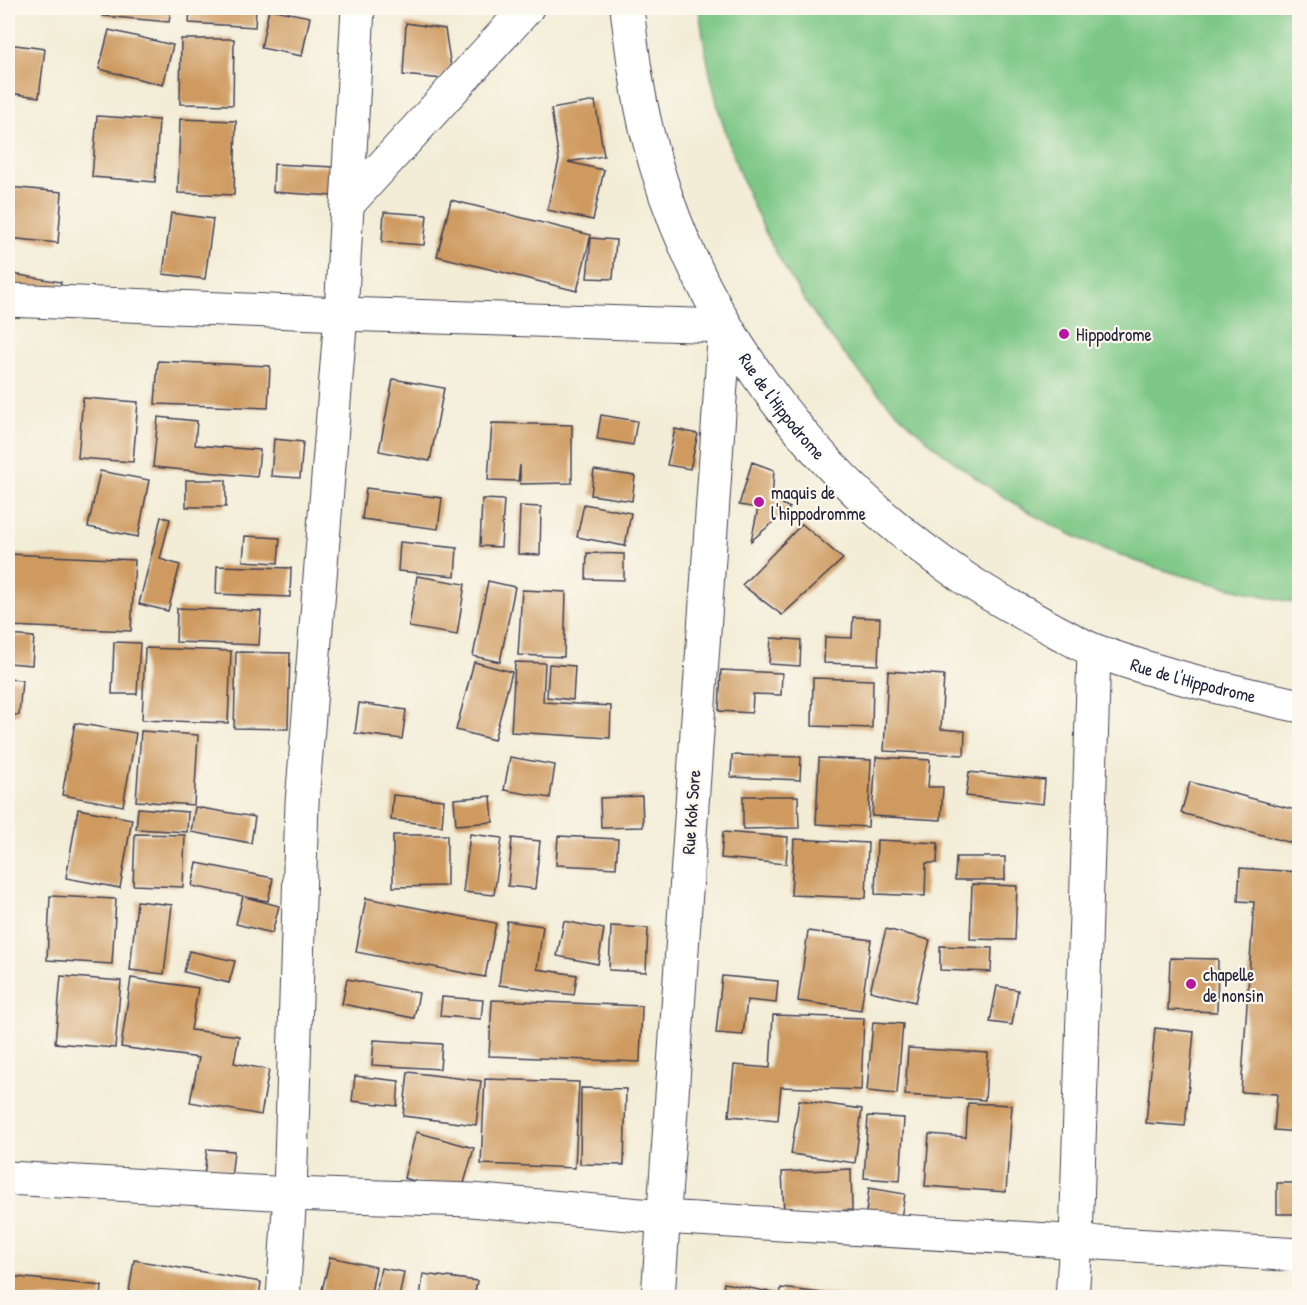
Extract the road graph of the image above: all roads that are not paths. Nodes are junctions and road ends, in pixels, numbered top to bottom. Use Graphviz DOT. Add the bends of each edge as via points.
graph roads {
  1 [pos="358,8"];
  2 [pos="527,8"];
  3 [pos="627,8"];
  4 [pos="347,204"];
  5 [pos="8,300"];
  6 [pos="341,314"];
  7 [pos="725,326"];
  8 [pos="1094,651"];
  9 [pos="1299,706"];
  10 [pos="8,1178"];
  11 [pos="290,1194"];
  12 [pos="663,1217"];
  13 [pos="1076,1242"];
  14 [pos="1299,1256"];
  15 [pos="283,1298"];
  16 [pos="658,1298"];
  17 [pos="1072,1298"];
  1 -- 4 [label="street"];
  2 -- 4 [label="street"];
  3 -- 7 [label="street, Rue de l'Hippodrome" via="648,134 670,204"];
  4 -- 6 [label="street"];
  5 -- 6 [label="street"];
  6 -- 7 [label="street"];
  6 -- 11 [label="street" via="302,803"];
  7 -- 8 [label="street, Rue de l'Hippodrome" via="782,410 822,459 876,511 933,558 995,599"];
  7 -- 12 [label="street, Rue Kok Sore"];
  8 -- 9 [label="street, Rue de l'Hippodrome" via="1219,688"];
  8 -- 13 [label="street"];
  10 -- 11 [label="street"];
  11 -- 12 [label="street" via="471,1200"];
  11 -- 15 [label="street"];
  12 -- 13 [label="street"];
  12 -- 16 [label="street, Rue Kok Sore"];
  13 -- 14 [label="street"];
  13 -- 17 [label="street"];
}
